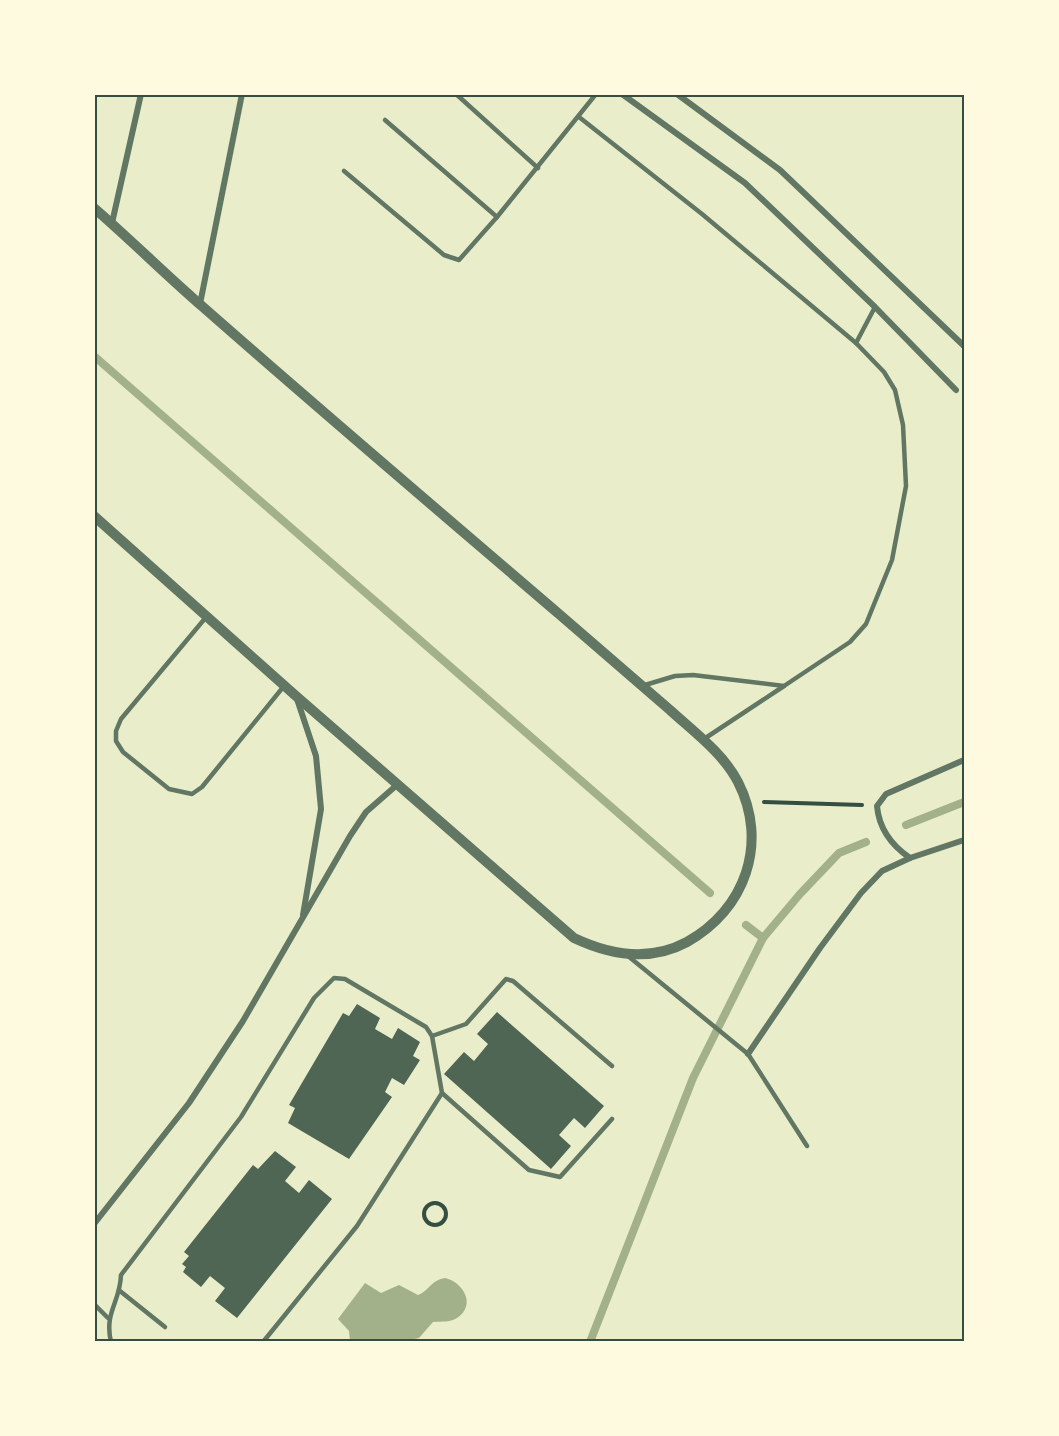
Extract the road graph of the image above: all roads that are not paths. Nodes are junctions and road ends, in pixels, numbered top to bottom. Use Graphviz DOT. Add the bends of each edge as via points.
graph roads {
  1 [pos="141,94"];
  2 [pos="242,94"];
  3 [pos="456,94"];
  4 [pos="596,94"];
  5 [pos="622,94"];
  6 [pos="677,94"];
  7 [pos="579,117"];
  8 [pos="385,120"];
  9 [pos="538,168"];
  10 [pos="344,171"];
  11 [pos="94,208"];
  12 [pos="498,217"];
  13 [pos="112,223"];
  14 [pos="200,305"];
  15 [pos="875,307"];
  16 [pos="856,343"];
  17 [pos="964,346"];
  18 [pos="956,390"];
  19 [pos="94,516"];
  20 [pos="207,616"];
  21 [pos="284,686"];
  22 [pos="642,686"];
  23 [pos="784,686"];
  24 [pos="296,696"];
  25 [pos="703,740"];
  26 [pos="964,760"];
  27 [pos="398,784"];
  28 [pos="964,840"];
  29 [pos="910,858"];
  30 [pos="302,921"];
  31 [pos="626,955"];
  32 [pos="432,1036"];
  33 [pos="748,1054"];
  34 [pos="612,1066"];
  35 [pos="442,1093"];
  36 [pos="612,1119"];
  37 [pos="807,1146"];
  38 [pos="94,1224"];
  39 [pos="120,1291"];
  40 [pos="94,1305"];
  41 [pos="108,1318"];
  42 [pos="165,1327"];
  43 [pos="111,1341"];
  44 [pos="263,1341"];
  1 -- 13 [label="street"];
  2 -- 14 [label="street"];
  3 -- 9 [label="lane"];
  4 -- 7 [label="lane"];
  5 -- 15 [label="street" via="745,183"];
  6 -- 17 [label="street" via="780,170"];
  7 -- 9 [label="lane"];
  7 -- 16 [label="lane"];
  8 -- 12 [label="lane"];
  9 -- 12 [label="lane"];
  10 -- 12 [label="lane" via="444,255 454,259 464,257"];
  11 -- 13 [label="street"];
  13 -- 14 [label="street"];
  14 -- 22 [label="street"];
  15 -- 16 [label="lane"];
  15 -- 18 [label="street"];
  16 -- 23 [label="lane" via="884,372 895,390 903,426 906,486 891,560 866,624 850,642"];
  19 -- 20 [label="street"];
  20 -- 21 [label="street"];
  20 -- 21 [label="lane" via="121,719 116,741 123,752 169,789 192,794 202,787"];
  21 -- 24 [label="street"];
  22 -- 23 [label="lane" via="693,675"];
  22 -- 25 [label="street"];
  23 -- 25 [label="lane"];
  24 -- 27 [label="street"];
  24 -- 30 [label="street" via="316,756 321,809"];
  25 -- 31 [label="street" via="726,764 746,799 752,827 745,878 722,916 703,933 663,952"];
  26 -- 29 [label="street" via="886,794 877,806 888,837"];
  27 -- 30 [label="street" via="366,812"];
  27 -- 31 [label="street" via="574,938"];
  28 -- 29 [label="street"];
  29 -- 33 [label="street" via="882,871 861,893"];
  30 -- 38 [label="street" via="189,1103"];
  31 -- 33 [label="lane"];
  32 -- 34 [label="lane" via="466,1024 506,979"];
  32 -- 35 [label="lane"];
  32 -- 39 [label="lane" via="426,1027 345,979 334,978 314,998 241,1117 121,1275"];
  33 -- 37 [label="lane"];
  35 -- 36 [label="lane" via="529,1170 560,1177"];
  35 -- 44 [label="lane" via="357,1226"];
  39 -- 41 [label="lane"];
  39 -- 42 [label="lane"];
  40 -- 41 [label="lane"];
  41 -- 43 [label="lane"];
}
